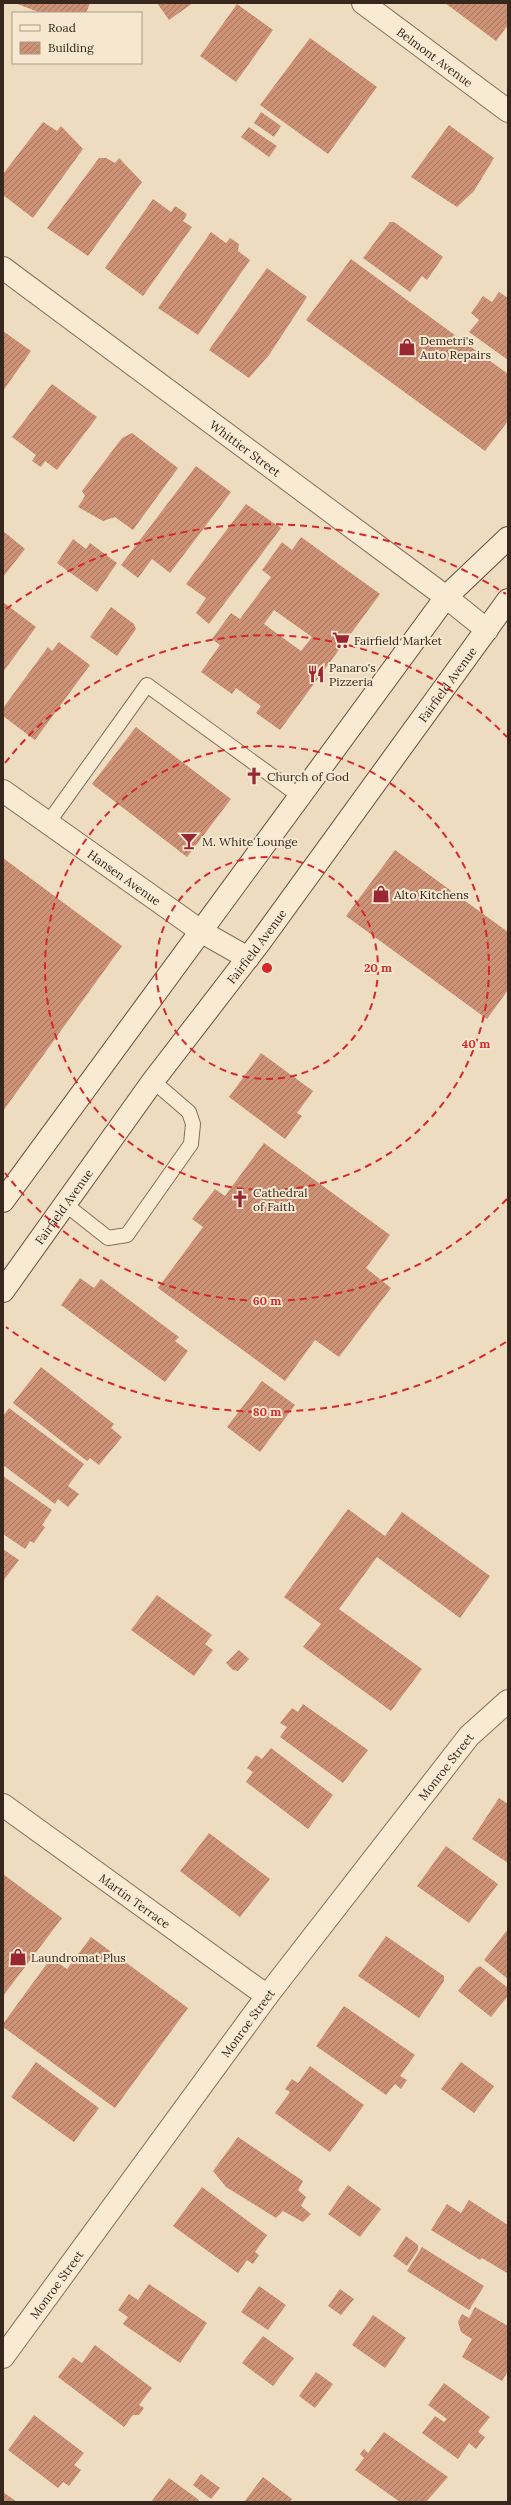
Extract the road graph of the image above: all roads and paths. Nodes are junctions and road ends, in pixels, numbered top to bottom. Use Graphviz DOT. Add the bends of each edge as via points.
graph roads {
  1 [pos="363,3"];
  2 [pos="508,111"];
  3 [pos="3,268"];
  4 [pos="508,538"];
  5 [pos="446,597"];
  6 [pos="508,600"];
  7 [pos="487,630"];
  8 [pos="3,791"];
  9 [pos="300,797"];
  10 [pos="48,823"];
  11 [pos="202,932"];
  12 [pos="248,958"];
  13 [pos="152,1081"];
  14 [pos="3,1201"];
  15 [pos="65,1204"];
  16 [pos="3,1291"];
  17 [pos="508,1701"];
  18 [pos="3,1805"];
  19 [pos="266,1996"];
  20 [pos="3,2357"];
  1 -- 2 [label="street, Belmont Avenue"];
  3 -- 5 [label="street, Whittier Street"];
  4 -- 5 [label="street"];
  5 -- 7 [label="street, Whittier Street"];
  5 -- 9 [label="street"];
  6 -- 7 [label="street, Fairfield Avenue"];
  7 -- 12 [label="street, Fairfield Avenue"];
  8 -- 10 [label="street, Hansen Avenue"];
  9 -- 10 [label="lane" via="147,685"];
  9 -- 11 [label="street"];
  10 -- 11 [label="street, Hansen Avenue"];
  11 -- 12 [label="street, Hansen Avenue"];
  11 -- 14 [label="street"];
  12 -- 13 [label="street, Fairfield Avenue"];
  13 -- 15 [label="street, Fairfield Avenue"];
  13 -- 15 [label="lane" via="189,1112 193,1124 191,1144 127,1235 108,1238"];
  15 -- 16 [label="street, Fairfield Avenue"];
  17 -- 19 [label="street, Monroe Street" via="469,1736"];
  18 -- 19 [label="street, Martin Terrace"];
  19 -- 20 [label="street, Monroe Street"];
}
